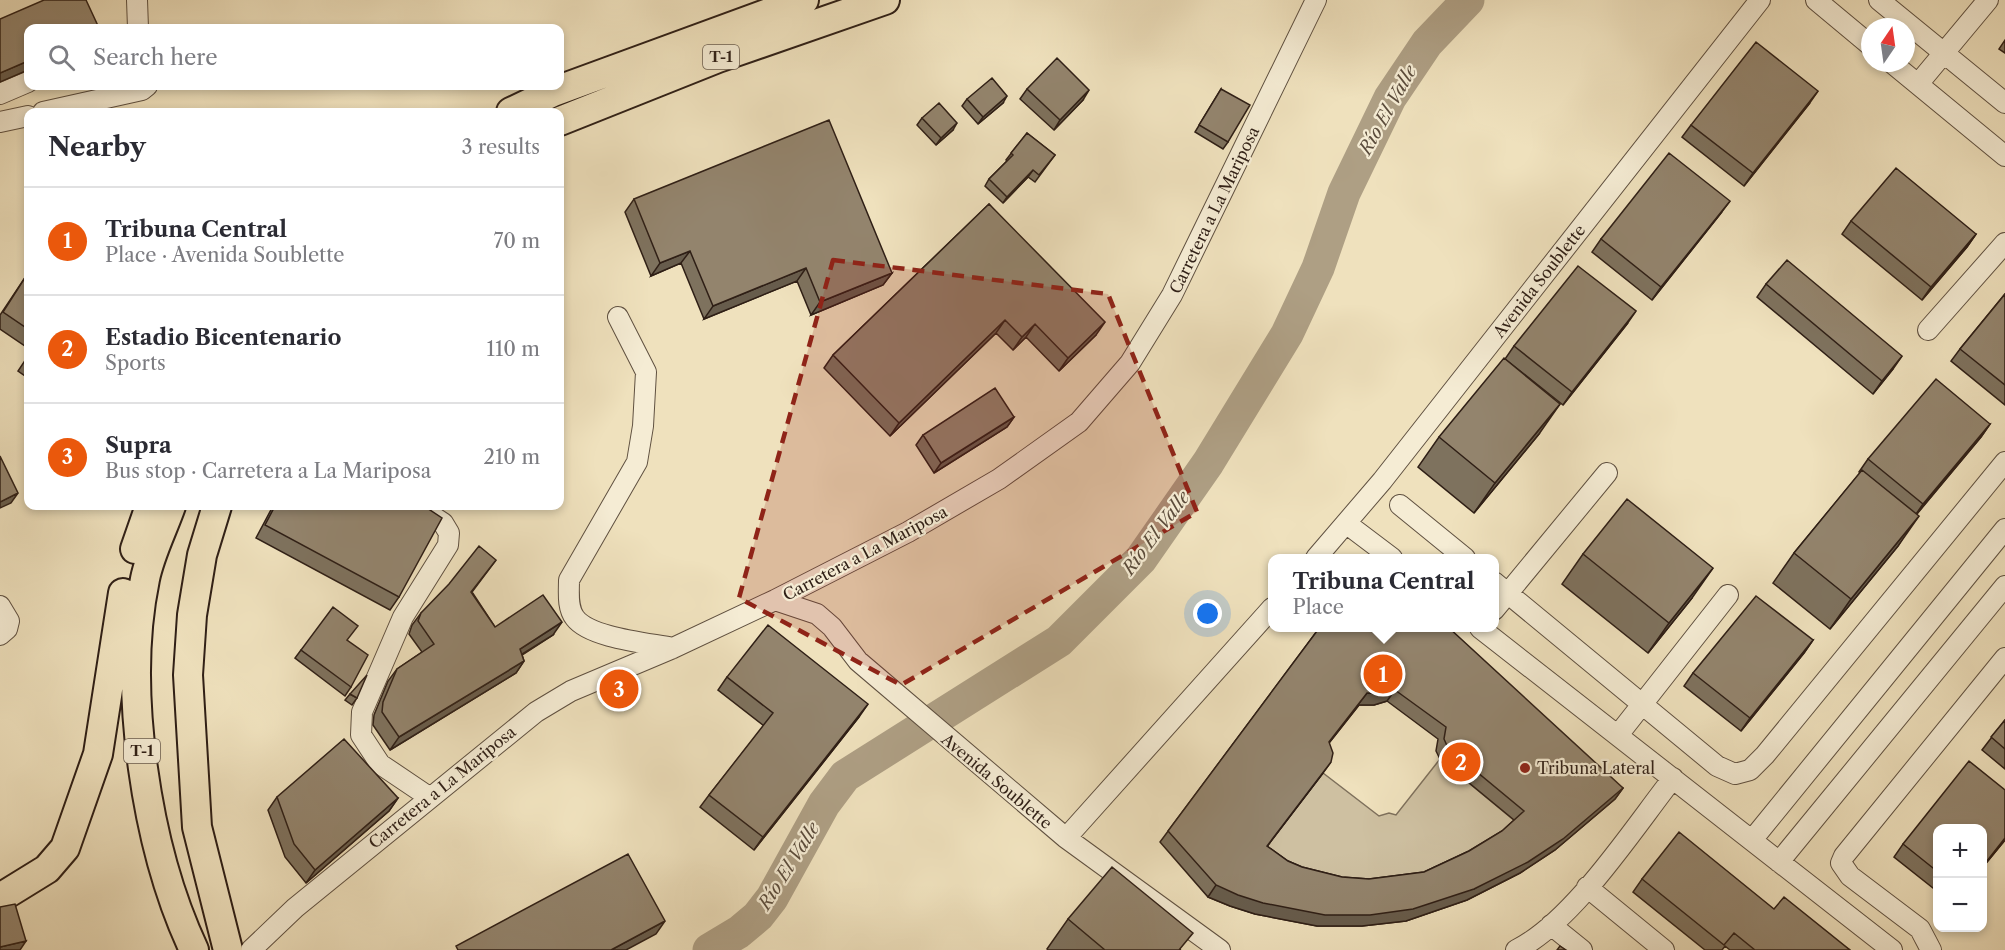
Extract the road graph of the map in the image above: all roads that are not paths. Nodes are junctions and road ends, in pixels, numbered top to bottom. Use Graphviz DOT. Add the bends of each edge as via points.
graph roads {
  1 [pos="136,0"];
  2 [pos="804,0"];
  3 [pos="885,0"];
  4 [pos="1316,0"];
  5 [pos="1760,0"];
  6 [pos="1816,0"];
  7 [pos="1879,0"];
  8 [pos="1988,0"];
  9 [pos="138,24"];
  10 [pos="1861,38"];
  11 [pos="1944,53"];
  12 [pos="1903,72"];
  13 [pos="24,84"];
  14 [pos="1918,84"];
  15 [pos="564,88"];
  16 [pos="142,90"];
  17 [pos="558,90"];
  18 [pos="0,94"];
  19 [pos="2005,103"];
  20 [pos="61,108"];
  21 [pos="519,108"];
  22 [pos="24,117"];
  23 [pos="564,119"];
  24 [pos="0,122"];
  25 [pos="2005,156"];
  26 [pos="2005,243"];
  27 [pos="618,316"];
  28 [pos="1928,330"];
  29 [pos="2005,462"];
  30 [pos="1607,473"];
  31 [pos="1400,505"];
  32 [pos="149,510"];
  33 [pos="170,510"];
  34 [pos="216,510"];
  35 [pos="423,510"];
  36 [pos="1347,524"];
  37 [pos="2005,530"];
  38 [pos="1320,554"];
  39 [pos="1387,554"];
  40 [pos="1460,554"];
  41 [pos="2005,586"];
  42 [pos="1501,588"];
  43 [pos="1728,595"];
  44 [pos="775,600"];
  45 [pos="0,606"];
  46 [pos="1268,612"];
  47 [pos="1486,632"];
  48 [pos="0,635"];
  49 [pos="674,648"];
  50 [pos="2005,658"];
  51 [pos="1642,704"];
  52 [pos="1618,735"];
  53 [pos="1673,778"];
  54 [pos="429,797"];
  55 [pos="1066,838"];
  56 [pos="1752,840"];
  57 [pos="1779,862"];
  58 [pos="1587,887"];
  59 [pos="0,898"];
  60 [pos="1551,925"];
  61 [pos="194,950"];
  62 [pos="228,950"];
  63 [pos="250,950"];
  64 [pos="1220,950"];
  65 [pos="1515,950"];
  66 [pos="1582,950"];
  67 [pos="1664,950"];
  68 [pos="1892,950"];
  69 [pos="1931,950"];
  1 -- 9 [label="street"];
  2 -- 15 [label="highway, T-1"];
  3 -- 23 [label="highway, T-1" via="718,58"];
  4 -- 44 [label="street, Carretera a La Mariposa" via="1172,295 1130,363 1079,422 999,479"];
  5 -- 36 [label="street, Avenida Soublette"];
  6 -- 10 [label="street"];
  7 -- 11 [label="street"];
  8 -- 11 [label="street"];
  11 -- 14 [label="street"];
  11 -- 19 [label="street"];
  12 -- 14 [label="street"];
  13 -- 18 [label="street"];
  14 -- 25 [label="street"];
  16 -- 20 [label="street"];
  17 -- 21 [label="highway, T-1"];
  22 -- 24 [label="street"];
  26 -- 28 [label="street"];
  27 -- 49 [label="street" via="646,372 637,462 569,580 569,602 574,617 591,631"];
  29 -- 51 [label="street" via="1766,755 1749,770 1735,774 1718,766"];
  30 -- 42 [label="street"];
  31 -- 40 [label="street"];
  32 -- 59 [label="highway" via="127,571 98,754 65,849 47,869"];
  33 -- 61 [label="highway, T-1" via="146,576 138,623 137,719 161,859"];
  34 -- 62 [label="highway" via="202,555 188,675 197,827"];
  35 -- 54 [label="street" via="443,523 449,533 448,545 403,617 362,712 362,735 380,764"];
  36 -- 38 [label="street, Avenida Soublette"];
  36 -- 39 [label="street"];
  37 -- 56 [label="street"];
  41 -- 57 [label="street"];
  42 -- 51 [label="street"];
  43 -- 51 [label="street"];
  44 -- 49 [label="street, Carretera a La Mariposa"];
  44 -- 55 [label="street, Avenida Soublette" via="817,614 858,661"];
  45 -- 48 [label="street" via="9,621"];
  46 -- 55 [label="street, Avenida Soublette"];
  47 -- 52 [label="street"];
  49 -- 54 [label="street, Carretera a La Mariposa" via="571,691 536,712"];
  50 -- 69 [label="street" via="1841,863 1850,876 1920,929"];
  51 -- 52 [label="street"];
  52 -- 53 [label="street"];
  53 -- 56 [label="street"];
  53 -- 58 [label="street"];
  54 -- 63 [label="street, Carretera a La Mariposa"];
  55 -- 64 [label="street"];
  56 -- 57 [label="street"];
  57 -- 68 [label="street"];
  58 -- 60 [label="street"];
  58 -- 67 [label="street"];
  60 -- 65 [label="street"];
  60 -- 66 [label="street"];
}
